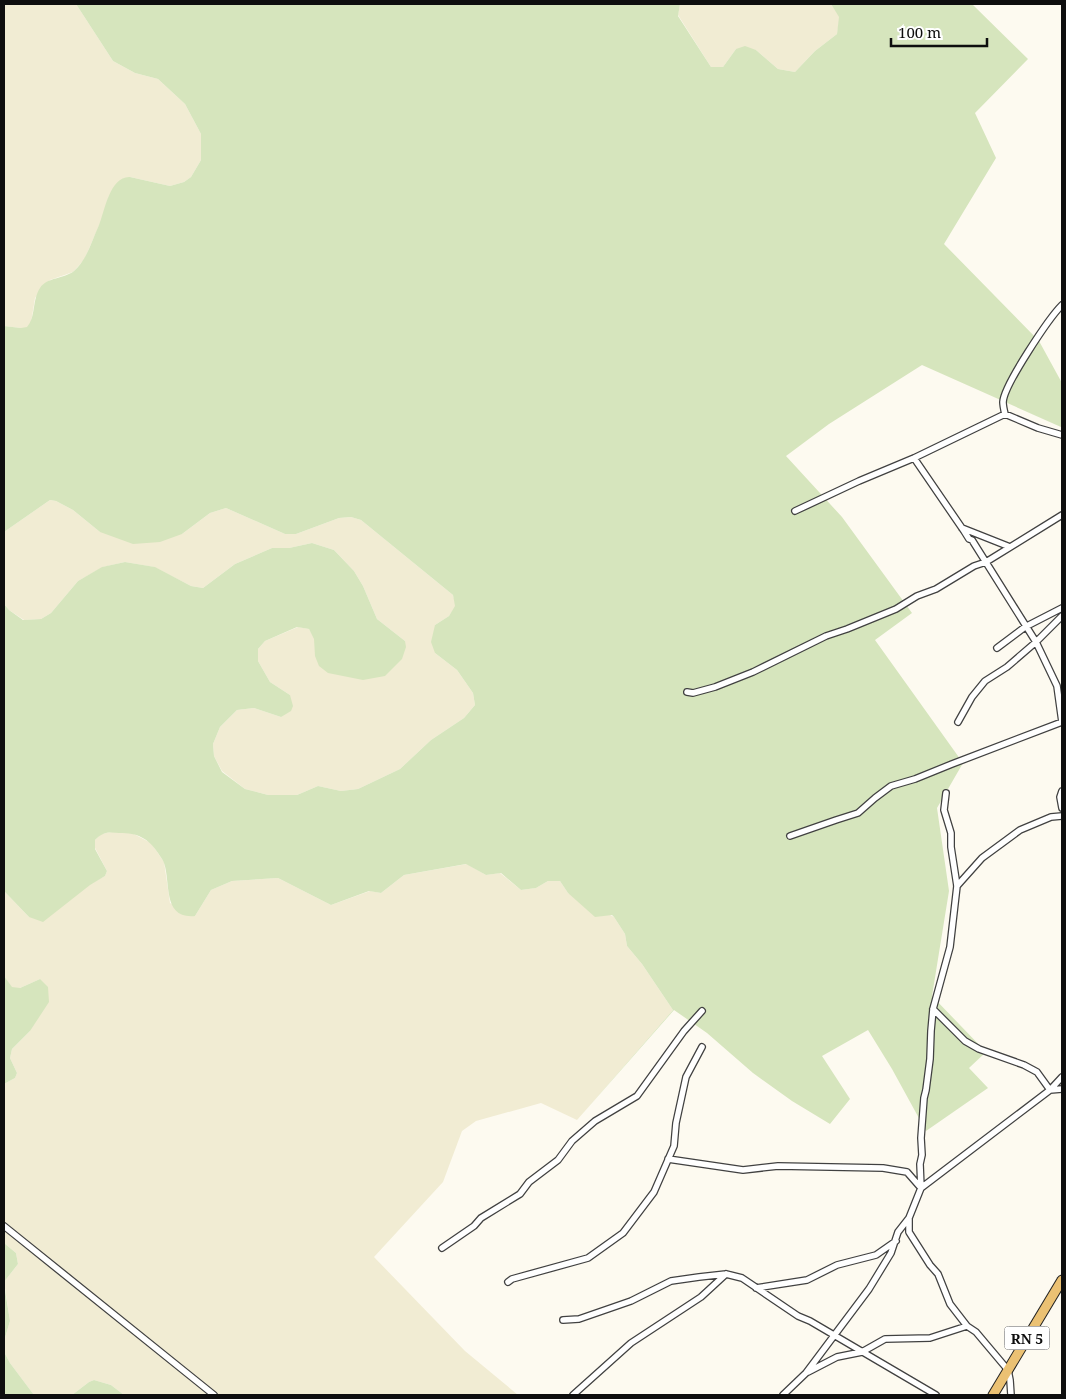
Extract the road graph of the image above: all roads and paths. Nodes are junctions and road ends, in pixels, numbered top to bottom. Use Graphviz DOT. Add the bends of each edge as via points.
graph roads {
  1 [pos="1062,305"];
  2 [pos="1005,414"];
  3 [pos="1062,435"];
  4 [pos="914,458"];
  5 [pos="795,511"];
  6 [pos="1062,515"];
  7 [pos="962,528"];
  8 [pos="1010,547"];
  9 [pos="986,562"];
  10 [pos="1062,608"];
  11 [pos="1062,616"];
  12 [pos="1025,627"];
  13 [pos="1036,642"];
  14 [pos="997,648"];
  15 [pos="686,692"];
  16 [pos="958,722"];
  17 [pos="1062,722"];
  18 [pos="1062,791"];
  19 [pos="946,793"];
  20 [pos="1062,808"];
  21 [pos="1062,816"];
  22 [pos="790,836"];
  23 [pos="957,886"];
  24 [pos="933,1009"];
  25 [pos="702,1011"];
  26 [pos="702,1047"];
  27 [pos="1062,1077"];
  28 [pos="1062,1089"];
  29 [pos="1050,1090"];
  30 [pos="668,1159"];
  31 [pos="921,1188"];
  32 [pos="909,1218"];
  33 [pos="4,1226"];
  34 [pos="896,1241"];
  35 [pos="442,1248"];
  36 [pos="726,1274"];
  37 [pos="1062,1280"];
  38 [pos="508,1282"];
  39 [pos="756,1288"];
  40 [pos="563,1320"];
  41 [pos="967,1326"];
  42 [pos="834,1336"];
  43 [pos="862,1352"];
  44 [pos="1008,1370"];
  45 [pos="806,1373"];
  46 [pos="214,1395"];
  47 [pos="573,1395"];
  48 [pos="783,1395"];
  49 [pos="936,1395"];
  50 [pos="993,1395"];
  51 [pos="1011,1395"];
  1 -- 2 [label="street" via="1028,351 1007,388 1003,402"];
  2 -- 3 [label="street"];
  2 -- 4 [label="street"];
  4 -- 5 [label="street"];
  4 -- 7 [label="street"];
  6 -- 8 [label="street"];
  7 -- 8 [label="street"];
  7 -- 9 [label="street"];
  8 -- 9 [label="street"];
  9 -- 12 [label="street"];
  9 -- 15 [label="street" via="896,609 826,636 753,672 715,687"];
  10 -- 12 [label="street"];
  11 -- 13 [label="street"];
  12 -- 13 [label="street"];
  12 -- 14 [label="street"];
  13 -- 16 [label="street" via="1008,667 985,681"];
  13 -- 17 [label="street" via="1058,686"];
  17 -- 22 [label="street" via="891,786 858,813"];
  18 -- 20 [label="street"];
  19 -- 23 [label="street" via="944,810 951,833"];
  21 -- 23 [label="street" via="1051,817 1020,830 982,858"];
  23 -- 24 [label="street" via="950,947"];
  24 -- 29 [label="street" via="964,1041 1037,1072"];
  24 -- 31 [label="street" via="921,1138"];
  25 -- 35 [label="street" via="637,1096 595,1121 520,1194"];
  26 -- 30 [label="street" via="686,1077 674,1146"];
  27 -- 29 [label="street"];
  28 -- 29 [label="street"];
  29 -- 31 [label="street"];
  30 -- 31 [label="street" via="743,1170 778,1166 883,1168 907,1172"];
  30 -- 38 [label="street" via="654,1192 622,1234 588,1258"];
  31 -- 32 [label="street"];
  32 -- 34 [label="street" via="898,1232"];
  32 -- 41 [label="street" via="909,1232 938,1274 950,1304"];
  33 -- 46 [label="street"];
  34 -- 39 [label="street" via="876,1255 837,1265 807,1280"];
  34 -- 42 [label="street" via="870,1289"];
  36 -- 39 [label="street" via="742,1278"];
  36 -- 40 [label="street" via="671,1281 622,1304 579,1319"];
  36 -- 47 [label="street" via="701,1297 631,1343"];
  37 -- 44 [label="main road, RN 5"];
  39 -- 42 [label="street"];
  41 -- 43 [label="street" via="930,1338 885,1339"];
  41 -- 44 [label="street"];
  42 -- 43 [label="street"];
  42 -- 45 [label="street"];
  43 -- 45 [label="street" via="837,1357"];
  43 -- 49 [label="street"];
  44 -- 50 [label="main road, RN 5"];
  44 -- 51 [label="street"];
  45 -- 48 [label="street"];
}
